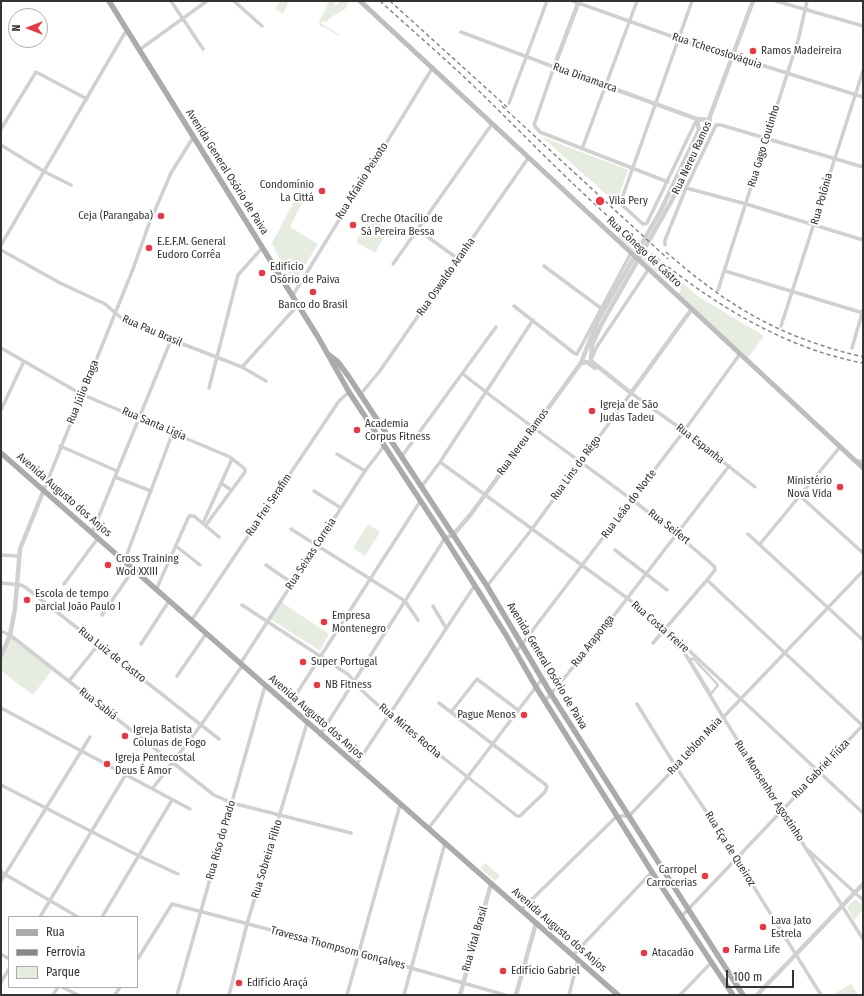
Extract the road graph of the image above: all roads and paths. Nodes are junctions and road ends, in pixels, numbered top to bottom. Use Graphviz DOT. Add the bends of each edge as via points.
graph roads {
  1 [pos="109,1"];
  2 [pos="171,1"];
  3 [pos="207,1"];
  4 [pos="234,1"];
  5 [pos="360,1"];
  6 [pos="547,1"];
  7 [pos="572,1"];
  8 [pos="637,1"];
  9 [pos="692,1"];
  10 [pos="753,1"];
  11 [pos="776,1"];
  12 [pos="807,1"];
  13 [pos="579,2"];
  14 [pos="805,9"];
  15 [pos="184,19"];
  16 [pos="630,22"];
  17 [pos="262,26"];
  18 [pos="863,26"];
  19 [pos="127,29"];
  20 [pos="461,32"];
  21 [pos="678,40"];
  22 [pos="203,49"];
  23 [pos="139,50"];
  24 [pos="732,57"];
  25 [pos="526,58"];
  26 [pos="433,67"];
  27 [pos="554,67"];
  28 [pos="863,71"];
  29 [pos="787,74"];
  30 [pos="607,86"];
  31 [pos="856,95"];
  32 [pos="863,97"];
  33 [pos="87,99"];
  34 [pos="509,104"];
  35 [pos="656,104"];
  36 [pos="697,119"];
  37 [pos="710,120"];
  38 [pos="492,124"];
  39 [pos="1,129"];
  40 [pos="700,133"];
  41 [pos="194,136"];
  42 [pos="766,139"];
  43 [pos="1,145"];
  44 [pos="582,149"];
  45 [pos="530,157"];
  46 [pos="834,158"];
  47 [pos="863,167"];
  48 [pos="633,169"];
  49 [pos="45,172"];
  50 [pos="668,182"];
  51 [pos="71,185"];
  52 [pos="686,188"];
  53 [pos="746,204"];
  54 [pos="815,224"];
  55 [pos="417,229"];
  56 [pos="863,240"];
  57 [pos="665,245"];
  58 [pos="1,246"];
  59 [pos="262,248"];
  60 [pos="1,250"];
  61 [pos="631,253"];
  62 [pos="458,259"];
  63 [pos="392,264"];
  64 [pos="544,266"];
  65 [pos="648,270"];
  66 [pos="724,271"];
  67 [pos="718,290"];
  68 [pos="793,291"];
  69 [pos="293,295"];
  70 [pos="298,305"];
  71 [pos="514,306"];
  72 [pos="602,309"];
  73 [pos="691,310"];
  74 [pos="863,312"];
  75 [pos="114,314"];
  76 [pos="533,320"];
  77 [pos="599,324"];
  78 [pos="782,326"];
  79 [pos="496,327"];
  80 [pos="171,340"];
  81 [pos="1,348"];
  82 [pos="852,348"];
  83 [pos="327,354"];
  84 [pos="740,354"];
  85 [pos="218,358"];
  86 [pos="24,361"];
  87 [pos="591,361"];
  88 [pos="581,363"];
  89 [pos="242,367"];
  90 [pos="463,374"];
  91 [pos="605,374"];
  92 [pos="266,381"];
  93 [pos="209,388"];
  94 [pos="349,392"];
  95 [pos="485,393"];
  96 [pos="631,393"];
  97 [pos="81,394"];
  98 [pos="360,395"];
  99 [pos="1,410"];
  100 [pos="139,417"];
  101 [pos="534,428"];
  102 [pos="684,431"];
  103 [pos="173,432"];
  104 [pos="60,446"];
  105 [pos="384,446"];
  106 [pos="840,446"];
  107 [pos="1,453"];
  108 [pos="337,454"];
  109 [pos="402,456"];
  110 [pos="232,459"];
  111 [pos="856,461"];
  112 [pos="863,461"];
  113 [pos="440,462"];
  114 [pos="581,462"];
  115 [pos="728,466"];
  116 [pos="863,468"];
  117 [pos="117,471"];
  118 [pos="365,471"];
  119 [pos="115,477"];
  120 [pos="221,483"];
  121 [pos="422,486"];
  122 [pos="755,487"];
  123 [pos="231,490"];
  124 [pos="151,491"];
  125 [pos="314,491"];
  126 [pos="44,492"];
  127 [pos="485,495"];
  128 [pos="800,496"];
  129 [pos="421,500"];
  130 [pos="633,500"];
  131 [pos="341,508"];
  132 [pos="204,524"];
  133 [pos="532,529"];
  134 [pos="291,530"];
  135 [pos="677,532"];
  136 [pos="92,533"];
  137 [pos="748,534"];
  138 [pos="453,535"];
  139 [pos="219,537"];
  140 [pos="98,538"];
  141 [pos="445,538"];
  142 [pos="760,544"];
  143 [pos="176,546"];
  144 [pos="316,546"];
  145 [pos="615,550"];
  146 [pos="863,553"];
  147 [pos="1,555"];
  148 [pos="18,556"];
  149 [pos="124,562"];
  150 [pos="200,565"];
  151 [pos="266,565"];
  152 [pos="583,566"];
  153 [pos="133,570"];
  154 [pos="863,571"];
  155 [pos="646,572"];
  156 [pos="369,579"];
  157 [pos="707,580"];
  158 [pos="1,583"];
  159 [pos="292,583"];
  160 [pos="64,584"];
  161 [pos="18,585"];
  162 [pos="475,585"];
  163 [pos="487,586"];
  164 [pos="156,590"];
  165 [pos="667,590"];
  166 [pos="627,598"];
  167 [pos="169,601"];
  168 [pos="405,601"];
  169 [pos="242,605"];
  170 [pos="433,606"];
  171 [pos="828,608"];
  172 [pos="102,615"];
  173 [pos="418,620"];
  174 [pos="191,621"];
  175 [pos="267,621"];
  176 [pos="446,628"];
  177 [pos="665,628"];
  178 [pos="1,631"];
  179 [pos="206,634"];
  180 [pos="10,635"];
  181 [pos="863,640"];
  182 [pos="678,641"];
  183 [pos="653,643"];
  184 [pos="141,644"];
  185 [pos="98,645"];
  186 [pos="522,645"];
  187 [pos="516,652"];
  188 [pos="785,653"];
  189 [pos="1,656"];
  190 [pos="321,656"];
  191 [pos="241,665"];
  192 [pos="177,676"];
  193 [pos="542,679"];
  194 [pos="69,681"];
  195 [pos="354,681"];
  196 [pos="265,686"];
  197 [pos="536,687"];
  198 [pos="551,694"];
  199 [pos="711,694"];
  200 [pos="740,700"];
  201 [pos="545,701"];
  202 [pos="439,703"];
  203 [pos="637,704"];
  204 [pos="288,707"];
  205 [pos="1,708"];
  206 [pos="518,710"];
  207 [pos="451,712"];
  208 [pos="389,715"];
  209 [pos="723,718"];
  210 [pos="307,723"];
  211 [pos="201,725"];
  212 [pos="863,726"];
  213 [pos="573,730"];
  214 [pos="320,735"];
  215 [pos="566,735"];
  216 [pos="90,737"];
  217 [pos="219,739"];
  218 [pos="494,744"];
  219 [pos="81,750"];
  220 [pos="173,764"];
  221 [pos="355,766"];
  222 [pos="676,767"];
  223 [pos="129,769"];
  224 [pos="819,771"];
  225 [pos="125,775"];
  226 [pos="467,777"];
  227 [pos="1,785"];
  228 [pos="153,788"];
  229 [pos="172,800"];
  230 [pos="232,802"];
  231 [pos="400,805"];
  232 [pos="45,808"];
  233 [pos="190,809"];
  234 [pos="781,810"];
  235 [pos="863,813"];
  236 [pos="280,815"];
  237 [pos="617,816"];
  238 [pos="629,816"];
  239 [pos="428,829"];
  240 [pos="91,832"];
  241 [pos="351,833"];
  242 [pos="445,844"];
  243 [pos="806,848"];
  244 [pos="139,856"];
  245 [pos="736,858"];
  246 [pos="652,872"];
  247 [pos="3,873"];
  248 [pos="178,874"];
  249 [pos="1,881"];
  250 [pos="491,884"];
  251 [pos="863,884"];
  252 [pos="855,893"];
  253 [pos="50,899"];
  254 [pos="863,900"];
  255 [pos="842,907"];
  256 [pos="521,910"];
  257 [pos="688,910"];
  258 [pos="201,911"];
  259 [pos="41,916"];
  260 [pos="76,916"];
  261 [pos="103,916"];
  262 [pos="681,917"];
  263 [pos="536,923"];
  264 [pos="247,924"];
  265 [pos="863,939"];
  266 [pos="359,953"];
  267 [pos="138,954"];
  268 [pos="573,955"];
  269 [pos="796,955"];
  270 [pos="578,960"];
  271 [pos="711,963"];
  272 [pos="411,968"];
  273 [pos="8,971"];
  274 [pos="1,982"];
  275 [pos="463,983"];
  276 [pos="64,988"];
  277 [pos="78,995"];
  278 [pos="177,995"];
  279 [pos="229,995"];
  280 [pos="348,995"];
  281 [pos="404,995"];
  282 [pos="460,995"];
  283 [pos="505,995"];
  284 [pos="516,995"];
  285 [pos="569,995"];
  286 [pos="618,995"];
  287 [pos="680,995"];
  288 [pos="733,995"];
  289 [pos="743,995"];
  290 [pos="757,995"];
  291 [pos="822,995"];
  1 -- 19 [label="main road, Avenida General Osório de Paiva"];
  2 -- 15 [label="street"];
  3 -- 15 [label="street"];
  4 -- 17 [label="street"];
  5 -- 26 [label="main road, Rua Cônego de Castro"];
  6 -- 25 [label="street"];
  7 -- 13 [label="street, Rua Tchecoslováquia"];
  8 -- 16 [label="street"];
  9 -- 21 [label="street"];
  10 -- 24 [label="street, Rua Nereu Ramos"];
  11 -- 14 [label="street"];
  12 -- 14 [label="street, Rua Gago Coutinho"];
  13 -- 16 [label="street, Rua Tchecoslováquia"];
  13 -- 27 [label="street"];
  14 -- 18 [label="street"];
  14 -- 29 [label="street, Rua Gago Coutinho"];
  15 -- 22 [label="street"];
  15 -- 23 [label="street"];
  16 -- 21 [label="street, Rua Tchecoslováquia"];
  16 -- 30 [label="street"];
  19 -- 23 [label="main road, Avenida General Osório de Paiva"];
  19 -- 33 [label="street"];
  20 -- 25 [label="street, Rua Dinamarca"];
  21 -- 24 [label="street, Rua Tchecoslováquia"];
  21 -- 35 [label="street"];
  23 -- 41 [label="main road, Avenida General Osório de Paiva"];
  24 -- 29 [label="street, Rua Tchecoslováquia"];
  24 -- 37 [label="street, Rua Nereu Ramos"];
  25 -- 27 [label="street, Rua Dinamarca"];
  25 -- 34 [label="street"];
  26 -- 38 [label="main road, Rua Cônego de Castro"];
  26 -- 69 [label="street, Rua Afrânio Peixoto"];
  27 -- 30 [label="street, Rua Dinamarca"];
  27 -- 44 [label="street" via="534,126 542,134"];
  28 -- 31 [label="street, Rua Polônia"];
  29 -- 31 [label="street, Rua Tchecoslováquia"];
  29 -- 42 [label="street, Rua Gago Coutinho"];
  30 -- 35 [label="street, Rua Dinamarca"];
  30 -- 44 [label="street"];
  31 -- 32 [label="street, Rua Tchecoslováquia"];
  31 -- 46 [label="street, Rua Polônia"];
  33 -- 39 [label="street" via="36,72"];
  33 -- 49 [label="street"];
  35 -- 36 [label="street, Rua Dinamarca"];
  35 -- 48 [label="street"];
  36 -- 37 [label="street, Rua Dinamarca"];
  36 -- 40 [label="street"];
  36 -- 50 [label="street, Rua Nereu Ramos"];
  37 -- 40 [label="street, Rua Nereu Ramos"];
  38 -- 45 [label="main road, Rua Cônego de Castro"];
  38 -- 55 [label="street"];
  40 -- 77 [label="street, Rua Nereu Ramos" via="671,202"];
  41 -- 59 [label="main road, Avenida General Osório de Paiva"];
  41 -- 75 [label="street, Rua Júlio Braga" via="171,173"];
  42 -- 46 [label="street"];
  42 -- 52 [label="street, Rua Nereu Ramos" via="721,125 714,127"];
  42 -- 53 [label="street, Rua Gago Coutinho"];
  43 -- 49 [label="street"];
  44 -- 48 [label="street"];
  45 -- 61 [label="main road, Rua Cônego de Castro"];
  45 -- 62 [label="street, Rua Oswaldo Aranha"];
  46 -- 47 [label="street"];
  46 -- 54 [label="street, Rua Polônia"];
  48 -- 50 [label="street"];
  48 -- 50 [label="street, Rua Nereu Ramos" via="621,202 643,224 647,223"];
  49 -- 51 [label="street"];
  49 -- 58 [label="street"];
  52 -- 53 [label="street"];
  52 -- 57 [label="street, Rua Nereu Ramos"];
  53 -- 54 [label="street"];
  53 -- 66 [label="street, Rua Gago Coutinho"];
  54 -- 56 [label="street"];
  54 -- 68 [label="street, Rua Polônia"];
  55 -- 62 [label="street"];
  55 -- 63 [label="street"];
  59 -- 69 [label="main road, Avenida General Osório de Paiva"];
  59 -- 85 [label="street" via="238,275"];
  60 -- 75 [label="street, Rua Pau Brasil" via="60,283 105,304"];
  61 -- 65 [label="main road, Rua Cônego de Castro"];
  61 -- 72 [label="street"];
  62 -- 98 [label="street, Rua Oswaldo Aranha"];
  64 -- 72 [label="street"];
  65 -- 73 [label="main road, Rua Cônego de Castro"];
  65 -- 87 [label="street" via="596,348"];
  66 -- 67 [label="street, Rua Gago Coutinho"];
  66 -- 68 [label="street"];
  68 -- 74 [label="street"];
  68 -- 78 [label="street, Rua Polônia"];
  69 -- 70 [label="main road, Avenida General Osório de Paiva"];
  70 -- 83 [label="main road, Avenida General Osório de Paiva"];
  70 -- 89 [label="street"];
  71 -- 76 [label="street"];
  72 -- 76 [label="street" via="577,354"];
  73 -- 84 [label="main road, Rua Cônego de Castro"];
  73 -- 96 [label="street, Rua Lins do Rêgo"];
  74 -- 82 [label="street"];
  75 -- 80 [label="street, Rua Pau Brasil" via="126,322"];
  75 -- 97 [label="street, Rua Júlio Braga"];
  76 -- 95 [label="street"];
  77 -- 87 [label="street, Rua Nereu Ramos" via="592,345"];
  77 -- 88 [label="street, Rua Nereu Ramos"];
  79 -- 90 [label="street"];
  80 -- 85 [label="street, Rua Pau Brasil"];
  80 -- 100 [label="street"];
  81 -- 86 [label="street, Rua Santa Lígia"];
  83 -- 94 [label="main road, Avenida General Osório de Paiva"];
  83 -- 98 [label="main road, Avenida General Osório de Paiva" via="338,362"];
  84 -- 102 [label="street, Rua Leão do Norte"];
  84 -- 106 [label="main road, Rua Cônego de Castro"];
  85 -- 89 [label="street, Rua Pau Brasil"];
  85 -- 93 [label="street"];
  86 -- 97 [label="street, Rua Santa Lígia"];
  86 -- 99 [label="street"];
  87 -- 91 [label="street, Rua Espanha"];
  88 -- 91 [label="street, Rua Espanha" via="587,362"];
  88 -- 101 [label="street, Rua Nereu Ramos"];
  89 -- 92 [label="street, Rua Pau Brasil"];
  90 -- 95 [label="street, Rua Seifert"];
  90 -- 109 [label="street"];
  91 -- 96 [label="street, Rua Espanha"];
  94 -- 105 [label="main road, Avenida General Osório de Paiva"];
  94 -- 174 [label="street, Rua Frei Serafim" via="339,401"];
  95 -- 101 [label="street, Rua Seifert"];
  95 -- 113 [label="street"];
  96 -- 102 [label="street, Rua Espanha"];
  96 -- 114 [label="street, Rua Lins do Rêgo"];
  97 -- 100 [label="street, Rua Santa Lígia"];
  97 -- 104 [label="street, Rua Júlio Braga"];
  98 -- 109 [label="main road, Avenida General Osório de Paiva"];
  100 -- 103 [label="street, Rua Santa Lígia"];
  100 -- 117 [label="street"];
  101 -- 114 [label="street, Rua Seifert"];
  101 -- 127 [label="street, Rua Nereu Ramos"];
  102 -- 115 [label="street, Rua Espanha"];
  102 -- 130 [label="street, Rua Leão do Norte"];
  103 -- 110 [label="street, Rua Santa Lígia"];
  103 -- 124 [label="street"];
  104 -- 117 [label="street"];
  104 -- 126 [label="street, Rua Júlio Braga"];
  105 -- 118 [label="street, Rua Seixas Correia"];
  105 -- 129 [label="main road, Avenida General Osório de Paiva"];
  106 -- 111 [label="main road, Rua Cônego de Castro"];
  106 -- 128 [label="street"];
  107 -- 126 [label="main road, Avenida Augusto dos Anjos"];
  108 -- 118 [label="street"];
  109 -- 121 [label="main road, Avenida General Osório de Paiva"];
  110 -- 120 [label="street"];
  110 -- 123 [label="street, Rua Santa Lígia" via="246,470"];
  111 -- 112 [label="street"];
  111 -- 116 [label="main road, Rua Cônego de Castro"];
  113 -- 121 [label="street"];
  113 -- 127 [label="street, Rua Costa Freire"];
  114 -- 130 [label="street, Rua Seifert"];
  114 -- 133 [label="street, Rua Lins do Rêgo"];
  115 -- 122 [label="street, Rua Espanha"];
  115 -- 135 [label="street, Rua Araponga"];
  117 -- 119 [label="street"];
  118 -- 131 [label="street, Rua Seixas Correia"];
  119 -- 124 [label="street"];
  119 -- 136 [label="street"];
  120 -- 123 [label="street"];
  120 -- 132 [label="street"];
  121 -- 138 [label="main road, Avenida General Osório de Paiva"];
  123 -- 132 [label="street, Rua Santa Lígia"];
  124 -- 149 [label="street"];
  125 -- 131 [label="street"];
  126 -- 136 [label="main road, Avenida Augusto dos Anjos"];
  126 -- 148 [label="street, Rua Júlio Braga"];
  127 -- 133 [label="street, Rua Costa Freire"];
  127 -- 138 [label="street, Rua Nereu Ramos"];
  128 -- 142 [label="street"];
  128 -- 146 [label="street"];
  129 -- 141 [label="main road, Avenida General Osório de Paiva"];
  129 -- 156 [label="street"];
  130 -- 135 [label="street, Rua Seifert"];
  130 -- 152 [label="street, Rua Leão do Norte"];
  131 -- 144 [label="street, Rua Seixas Correia"];
  132 -- 139 [label="street"];
  132 -- 143 [label="street" via="190,516"];
  133 -- 152 [label="street, Rua Costa Freire"];
  133 -- 163 [label="street, Rua Lins do Rêgo"];
  134 -- 144 [label="street"];
  135 -- 155 [label="street, Rua Araponga"];
  135 -- 157 [label="street, Rua Seifert" via="714,566 715,570"];
  136 -- 140 [label="main road, Avenida Augusto dos Anjos"];
  137 -- 142 [label="street"];
  138 -- 141 [label="street"];
  138 -- 163 [label="main road, Avenida General Osório de Paiva"];
  140 -- 149 [label="main road, Avenida Augusto dos Anjos"];
  140 -- 160 [label="street"];
  141 -- 162 [label="main road, Avenida General Osório de Paiva"];
  141 -- 168 [label="street"];
  142 -- 171 [label="street"];
  143 -- 150 [label="street"];
  143 -- 164 [label="street"];
  144 -- 156 [label="street"];
  144 -- 159 [label="street, Rua Seixas Correia"];
  145 -- 155 [label="street"];
  147 -- 148 [label="street"];
  148 -- 161 [label="street, Rua Júlio Braga"];
  149 -- 153 [label="main road, Avenida Augusto dos Anjos"];
  151 -- 159 [label="street"];
  152 -- 166 [label="street, Rua Costa Freire"];
  152 -- 186 [label="street, Rua Leão do Norte"];
  153 -- 164 [label="main road, Avenida Augusto dos Anjos"];
  153 -- 172 [label="street"];
  154 -- 171 [label="street, Rua Leblon Maia"];
  155 -- 165 [label="street"];
  155 -- 166 [label="street, Rua Araponga"];
  156 -- 168 [label="street"];
  156 -- 190 [label="street"];
  157 -- 177 [label="street"];
  157 -- 188 [label="street"];
  158 -- 161 [label="street, Rua Luiz de Castro"];
  159 -- 175 [label="street, Rua Seixas Correia"];
  161 -- 180 [label="street, Rua Júlio Braga"];
  161 -- 185 [label="street, Rua Luiz de Castro"];
  162 -- 176 [label="street"];
  162 -- 187 [label="main road, Avenida General Osório de Paiva"];
  163 -- 186 [label="main road, Avenida General Osório de Paiva"];
  164 -- 167 [label="main road, Avenida Augusto dos Anjos"];
  166 -- 177 [label="street, Rua Costa Freire"];
  166 -- 198 [label="street, Rua Araponga"];
  167 -- 174 [label="main road, Avenida Augusto dos Anjos"];
  167 -- 184 [label="street"];
  168 -- 173 [label="street"];
  168 -- 195 [label="street"];
  169 -- 175 [label="street, Rua Mirtes Rocha"];
  170 -- 176 [label="street"];
  171 -- 181 [label="street"];
  171 -- 188 [label="street, Rua Leblon Maia"];
  174 -- 179 [label="main road, Avenida Augusto dos Anjos"];
  175 -- 190 [label="street, Rua Mirtes Rocha"];
  175 -- 191 [label="street, Rua Seixas Correia"];
  176 -- 208 [label="street"];
  177 -- 182 [label="street, Rua Costa Freire"];
  177 -- 183 [label="street"];
  178 -- 180 [label="street, Rua Sabiá"];
  179 -- 191 [label="main road, Avenida Augusto dos Anjos"];
  179 -- 192 [label="street"];
  180 -- 189 [label="street, Rua Júlio Braga"];
  180 -- 194 [label="street, Rua Sabiá"];
  182 -- 200 [label="street, Rua Costa Freire"];
  182 -- 209 [label="street, Rua Monsenhor Agostinho"];
  185 -- 194 [label="street"];
  185 -- 211 [label="street, Rua Luiz de Castro"];
  186 -- 187 [label="street, Rua Leão do Norte"];
  186 -- 193 [label="main road, Avenida General Osório de Paiva"];
  187 -- 197 [label="main road, Avenida General Osório de Paiva"];
  188 -- 200 [label="street, Rua Leblon Maia"];
  188 -- 212 [label="street"];
  190 -- 195 [label="street, Rua Mirtes Rocha"];
  190 -- 204 [label="street"];
  191 -- 196 [label="main road, Avenida Augusto dos Anjos"];
  191 -- 211 [label="street, Rua Seixas Correia"];
  193 -- 197 [label="street"];
  193 -- 198 [label="main road, Avenida General Osório de Paiva"];
  194 -- 220 [label="street, Rua Sabiá"];
  195 -- 208 [label="street, Rua Mirtes Rocha"];
  195 -- 214 [label="street"];
  196 -- 204 [label="main road, Avenida Augusto dos Anjos"];
  196 -- 230 [label="street, Rua Riso do Prado"];
  197 -- 201 [label="main road, Avenida General Osório de Paiva"];
  197 -- 206 [label="street"];
  198 -- 201 [label="street, Rua Araponga"];
  198 -- 213 [label="main road, Avenida General Osório de Paiva"];
  199 -- 199 [label="street" via="718,686 694,659 691,659"];
  200 -- 209 [label="street, Rua Leblon Maia"];
  200 -- 224 [label="street, Rua Costa Freire"];
  201 -- 215 [label="main road, Avenida General Osório de Paiva"];
  202 -- 207 [label="street"];
  203 -- 222 [label="street, Rua Eça de Queiroz"];
  204 -- 210 [label="main road, Avenida Augusto dos Anjos"];
  205 -- 219 [label="street"];
  206 -- 207 [label="street" via="477,679"];
  206 -- 218 [label="street"];
  207 -- 218 [label="street"];
  208 -- 221 [label="street"];
  208 -- 226 [label="street, Rua Mirtes Rocha"];
  209 -- 222 [label="street, Rua Leblon Maia"];
  209 -- 234 [label="street, Rua Monsenhor Agostinho"];
  210 -- 214 [label="main road, Avenida Augusto dos Anjos"];
  210 -- 236 [label="street, Rua Sobreira Filho"];
  211 -- 217 [label="street, Rua Luiz de Castro"];
  211 -- 220 [label="street, Rua Seixas Correia"];
  212 -- 224 [label="street, Rua Gabriel Fiúza"];
  213 -- 215 [label="main road"];
  213 -- 238 [label="main road, Avenida General Osório de Paiva"];
  214 -- 221 [label="main road, Avenida Augusto dos Anjos"];
  215 -- 237 [label="main road, Avenida General Osório de Paiva"];
  216 -- 219 [label="street"];
  218 -- 226 [label="street"];
  218 -- 226 [label="street, Rua Mirtes Rocha" via="547,786 545,792 519,816"];
  219 -- 225 [label="street"];
  219 -- 232 [label="street"];
  220 -- 228 [label="street, Rua Seixas Correia"];
  220 -- 230 [label="street, Rua Sabiá" via="214,795"];
  221 -- 231 [label="main road, Avenida Augusto dos Anjos"];
  222 -- 238 [label="street, Rua Leblon Maia"];
  222 -- 245 [label="street, Rua Eça de Queiroz"];
  223 -- 225 [label="street"];
  224 -- 234 [label="street, Rua Gabriel Fiúza"];
  224 -- 235 [label="street, Rua Costa Freire"];
  225 -- 228 [label="street"];
  225 -- 240 [label="street"];
  226 -- 239 [label="street"];
  227 -- 232 [label="street"];
  228 -- 229 [label="street"];
  229 -- 233 [label="street"];
  229 -- 244 [label="street"];
  230 -- 236 [label="street, Rua Sabiá"];
  230 -- 258 [label="street, Rua Riso do Prado"];
  231 -- 239 [label="main road, Avenida Augusto dos Anjos"];
  231 -- 266 [label="street"];
  232 -- 240 [label="street"];
  232 -- 247 [label="street"];
  234 -- 243 [label="street, Rua Monsenhor Agostinho"];
  234 -- 245 [label="street, Rua Gabriel Fiúza"];
  236 -- 241 [label="street, Rua Sabiá"];
  236 -- 264 [label="street, Rua Sobreira Filho"];
  237 -- 238 [label="street"];
  237 -- 246 [label="main road, Avenida General Osório de Paiva"];
  237 -- 256 [label="street"];
  238 -- 257 [label="main road, Avenida General Osório de Paiva"];
  239 -- 242 [label="main road, Avenida Augusto dos Anjos"];
  240 -- 244 [label="street"];
  240 -- 253 [label="street"];
  242 -- 250 [label="main road, Avenida Augusto dos Anjos"];
  242 -- 272 [label="street"];
  243 -- 252 [label="street"];
  243 -- 255 [label="street, Rua Monsenhor Agostinho"];
  244 -- 248 [label="street"];
  244 -- 261 [label="street"];
  245 -- 257 [label="street, Rua Gabriel Fiúza"];
  245 -- 269 [label="street, Rua Eça de Queiroz"];
  246 -- 262 [label="main road, Avenida General Osório de Paiva"];
  246 -- 268 [label="street"];
  247 -- 249 [label="street"];
  247 -- 253 [label="street"];
  250 -- 256 [label="main road, Avenida Augusto dos Anjos"];
  250 -- 275 [label="street, Rua Vital Brasil"];
  251 -- 252 [label="street"];
  252 -- 254 [label="street"];
  252 -- 255 [label="street"];
  253 -- 259 [label="street"];
  253 -- 260 [label="street"];
  255 -- 265 [label="street, Rua Monsenhor Agostinho"];
  255 -- 269 [label="street"];
  256 -- 263 [label="main road, Avenida Augusto dos Anjos"];
  257 -- 262 [label="street, Rua Gabriel Fiúza"];
  257 -- 289 [label="main road, Avenida General Osório de Paiva"];
  258 -- 264 [label="street, Travessa Thompsom Gonçalves"];
  258 -- 267 [label="street, Travessa Thompsom Gonçalves" via="171,904"];
  258 -- 278 [label="street, Rua Riso do Prado"];
  262 -- 271 [label="main road, Avenida General Osório de Paiva"];
  263 -- 268 [label="main road, Avenida Augusto dos Anjos"];
  263 -- 284 [label="street"];
  264 -- 266 [label="street, Travessa Thompsom Gonçalves"];
  264 -- 279 [label="street, Rua Sobreira Filho"];
  266 -- 272 [label="street, Travessa Thompsom Gonçalves"];
  266 -- 280 [label="street"];
  268 -- 270 [label="main road, Avenida Augusto dos Anjos"];
  269 -- 290 [label="street"];
  269 -- 291 [label="street, Rua Eça de Queiroz"];
  270 -- 285 [label="street"];
  270 -- 286 [label="main road, Avenida Augusto dos Anjos"];
  271 -- 287 [label="street"];
  271 -- 288 [label="main road, Avenida General Osório de Paiva"];
  272 -- 275 [label="street, Travessa Thompsom Gonçalves"];
  272 -- 281 [label="street"];
  273 -- 274 [label="street"];
  275 -- 282 [label="street, Rua Vital Brasil"];
  275 -- 283 [label="street, Travessa Thompsom Gonçalves"];
  276 -- 277 [label="street"];
}
